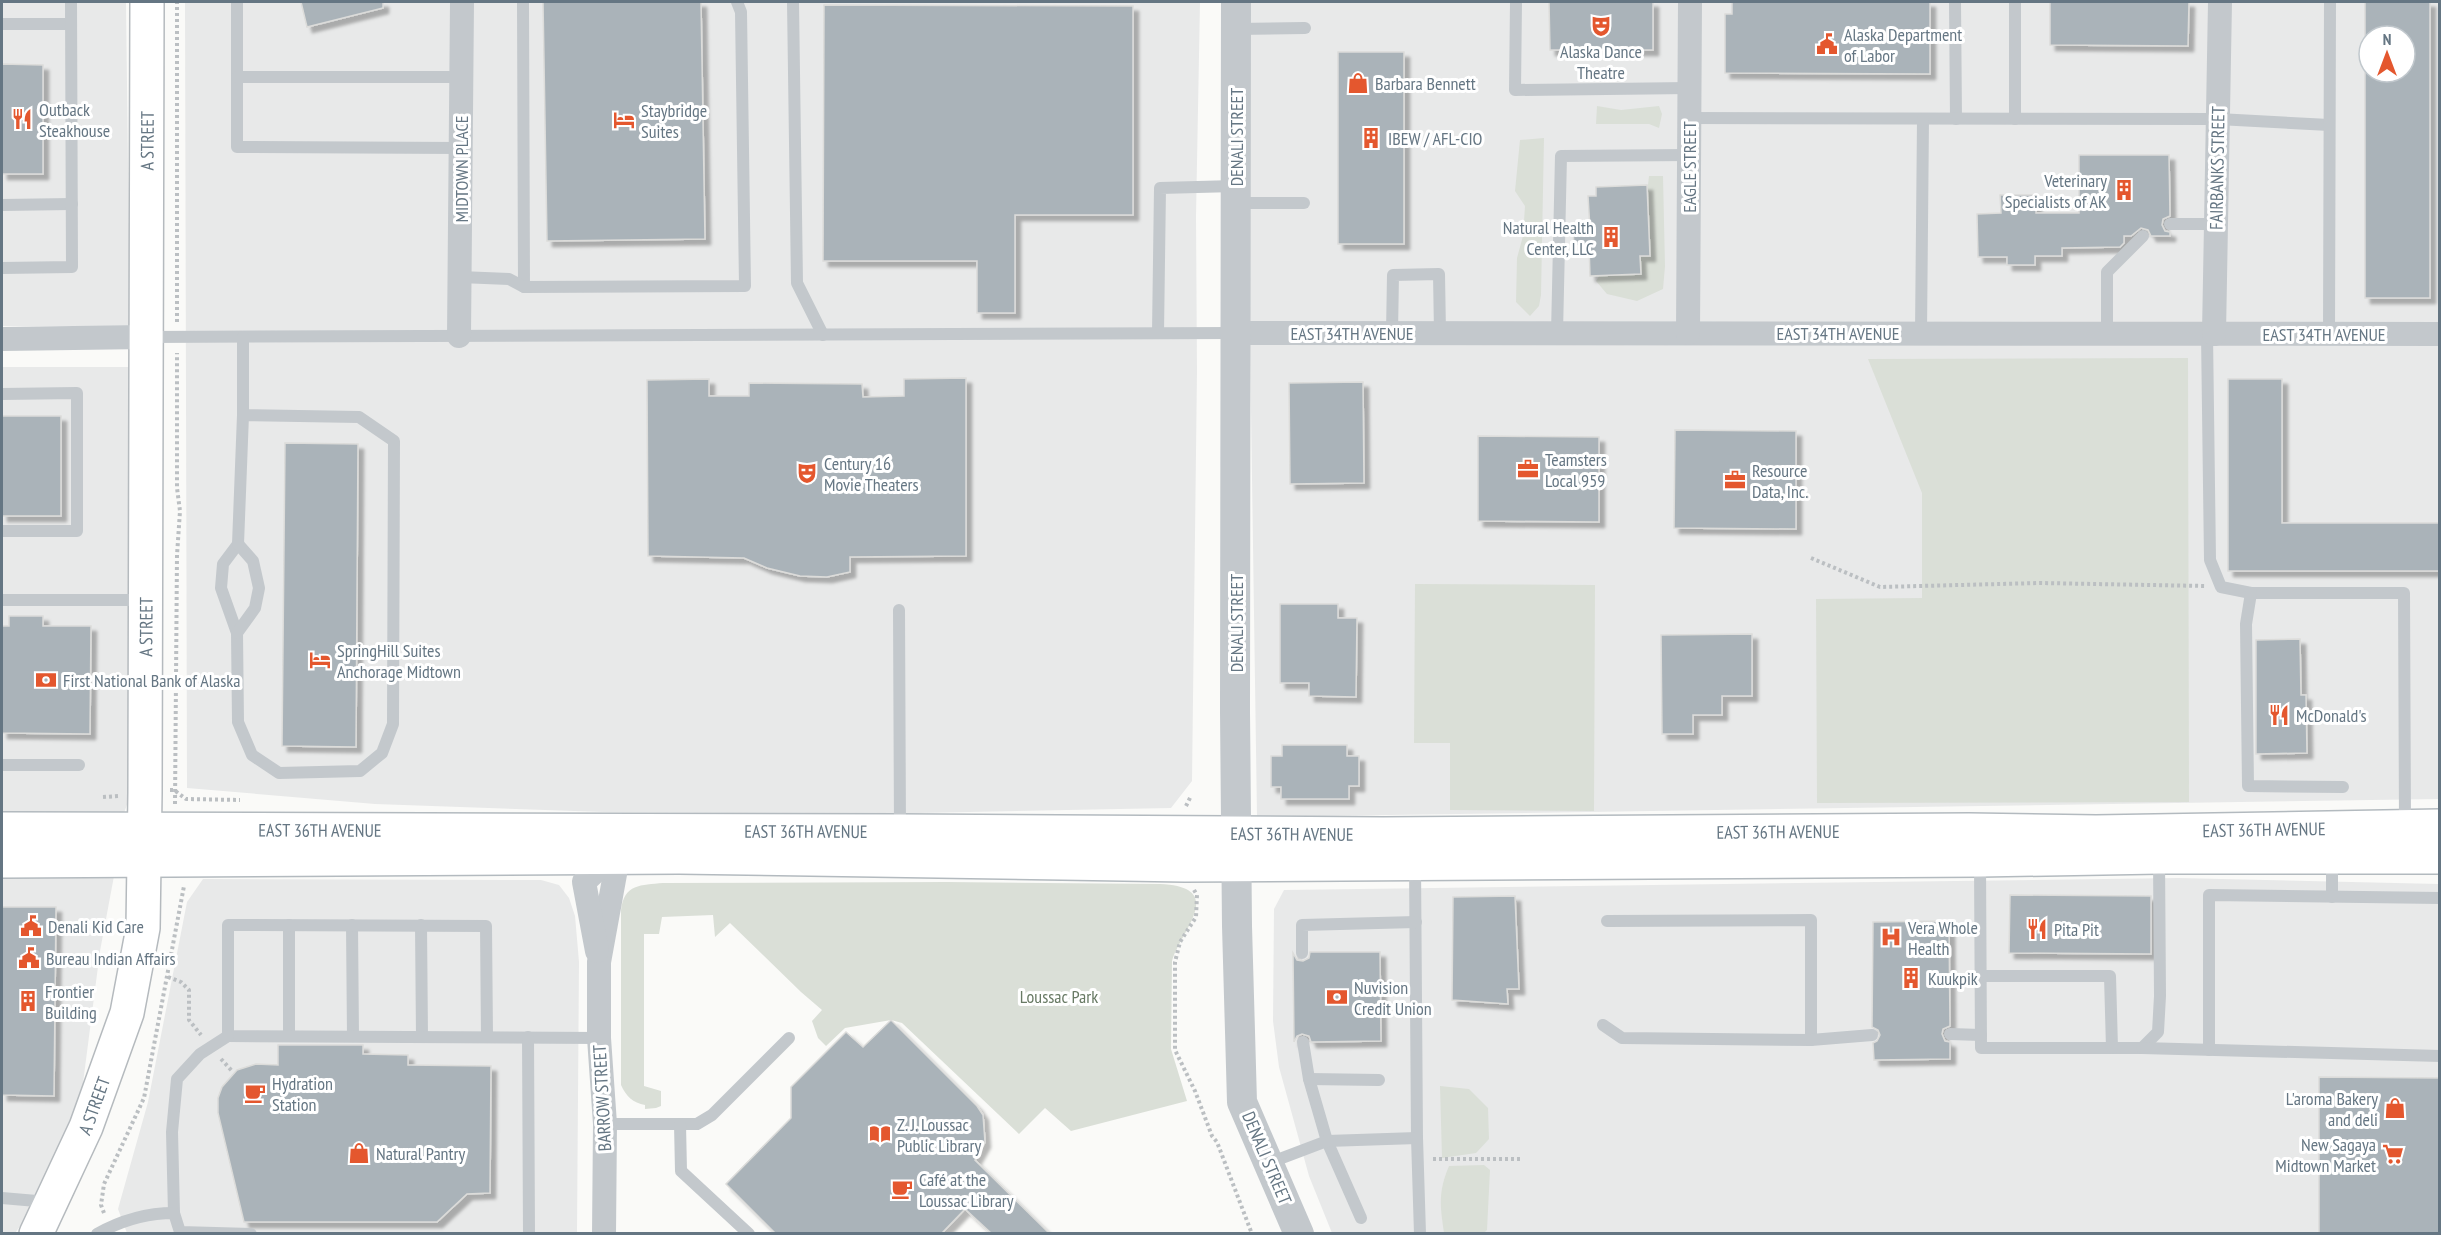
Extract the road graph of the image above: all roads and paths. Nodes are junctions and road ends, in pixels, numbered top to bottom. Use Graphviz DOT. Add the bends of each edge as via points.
graph roads {
  1 [pos="70,2"];
  2 [pos="147,2"];
  3 [pos="237,2"];
  4 [pos="462,2"];
  5 [pos="523,2"];
  6 [pos="737,2"];
  7 [pos="793,2"];
  8 [pos="1516,2"];
  9 [pos="1690,2"];
  10 [pos="1955,2"];
  11 [pos="2015,2"];
  12 [pos="2220,2"];
  13 [pos="2330,2"];
  14 [pos="1236,15"];
  15 [pos="2,24"];
  16 [pos="71,24"];
  17 [pos="1305,28"];
  18 [pos="237,77"];
  19 [pos="461,77"];
  20 [pos="1689,88"];
  21 [pos="1689,118"];
  22 [pos="1923,119"];
  23 [pos="1956,119"];
  24 [pos="2015,119"];
  25 [pos="2218,119"];
  26 [pos="2330,125"];
  27 [pos="461,148"];
  28 [pos="1689,155"];
  29 [pos="1236,194"];
  30 [pos="1304,203"];
  31 [pos="72,204"];
  32 [pos="2,205"];
  33 [pos="2170,224"];
  34 [pos="2217,224"];
  35 [pos="2143,236"];
  36 [pos="2,268"];
  37 [pos="460,278"];
  38 [pos="524,287"];
  39 [pos="1158,333"];
  40 [pos="1236,333"];
  41 [pos="1392,333"];
  42 [pos="1440,333"];
  43 [pos="1557,333"];
  44 [pos="1688,333"];
  45 [pos="1921,333"];
  46 [pos="2106,334"];
  47 [pos="2210,334"];
  48 [pos="2329,334"];
  49 [pos="2439,334"];
  50 [pos="823,335"];
  51 [pos="459,336"];
  52 [pos="146,337"];
  53 [pos="243,337"];
  54 [pos="2,339"];
  55 [pos="2,394"];
  56 [pos="243,415"];
  57 [pos="2,531"];
  58 [pos="238,544"];
  59 [pos="1811,558"];
  60 [pos="2221,587"];
  61 [pos="2251,593"];
  62 [pos="2,600"];
  63 [pos="146,600"];
  64 [pos="898,610"];
  65 [pos="237,633"];
  66 [pos="2,765"];
  67 [pos="79,765"];
  68 [pos="2343,787"];
  69 [pos="1191,795"];
  70 [pos="1186,806"];
  71 [pos="2439,826"];
  72 [pos="2405,827"];
  73 [pos="2,830"];
  74 [pos="900,831"];
  75 [pos="2163,844"];
  76 [pos="144,845"];
  77 [pos="1236,848"];
  78 [pos="603,851"];
  79 [pos="2332,857"];
  80 [pos="2439,857"];
  81 [pos="1980,860"];
  82 [pos="2,861"];
  83 [pos="1414,864"];
  84 [pos="1192,886"];
  85 [pos="2332,897"];
  86 [pos="2439,898"];
  87 [pos="1607,921"];
  88 [pos="1416,922"];
  89 [pos="289,925"];
  90 [pos="352,925"];
  91 [pos="421,925"];
  92 [pos="1302,952"];
  93 [pos="1980,976"];
  94 [pos="168,977"];
  95 [pos="1603,1025"];
  96 [pos="1950,1034"];
  97 [pos="1872,1035"];
  98 [pos="1981,1035"];
  99 [pos="228,1036"];
  100 [pos="289,1036"];
  101 [pos="353,1036"];
  102 [pos="422,1037"];
  103 [pos="487,1037"];
  104 [pos="528,1037"];
  105 [pos="599,1038"];
  106 [pos="789,1038"];
  107 [pos="1811,1040"];
  108 [pos="1304,1042"];
  109 [pos="211,1047"];
  110 [pos="2112,1048"];
  111 [pos="2142,1048"];
  112 [pos="2209,1050"];
  113 [pos="2439,1056"];
  114 [pos="233,1072"];
  115 [pos="1309,1079"];
  116 [pos="1378,1080"];
  117 [pos="605,1124"];
  118 [pos="680,1124"];
  119 [pos="1417,1138"];
  120 [pos="1327,1141"];
  121 [pos="1418,1159"];
  122 [pos="1520,1159"];
  123 [pos="1269,1162"];
  124 [pos="2,1198"];
  125 [pos="51,1202"];
  126 [pos="174,1213"];
  127 [pos="1361,1218"];
  128 [pos="36,1233"];
  129 [pos="98,1233"];
  130 [pos="251,1233"];
  131 [pos="529,1233"];
  132 [pos="604,1233"];
  133 [pos="749,1233"];
  134 [pos="1252,1233"];
  135 [pos="1299,1233"];
  136 [pos="1420,1233"];
  1 -- 16 [label="lane"];
  2 -- 52 [label="main road, A STREET"];
  3 -- 18 [label="lane"];
  4 -- 19 [label="street, MIDTOWN PLACE"];
  5 -- 38 [label="lane"];
  6 -- 38 [label="lane" via="741,12 745,286"];
  7 -- 50 [label="lane" via="797,283"];
  8 -- 20 [label="lane" via="1515,90"];
  9 -- 20 [label="street, EAGLE STREET"];
  10 -- 23 [label="lane"];
  11 -- 24 [label="lane"];
  12 -- 25 [label="street, FAIRBANKS STREET"];
  13 -- 26 [label="lane"];
  14 -- 17 [label="lane"];
  14 -- 29 [label="street, DENALI STREET"];
  15 -- 16 [label="lane"];
  16 -- 31 [label="lane"];
  18 -- 19 [label="lane"];
  18 -- 27 [label="lane" via="237,147"];
  19 -- 27 [label="street, MIDTOWN PLACE"];
  20 -- 21 [label="street, EAGLE STREET"];
  21 -- 22 [label="lane"];
  21 -- 28 [label="street, EAGLE STREET"];
  22 -- 23 [label="lane"];
  22 -- 45 [label="lane"];
  23 -- 24 [label="lane"];
  24 -- 25 [label="lane"];
  25 -- 26 [label="lane"];
  25 -- 34 [label="street, FAIRBANKS STREET"];
  26 -- 48 [label="lane"];
  27 -- 37 [label="street, MIDTOWN PLACE"];
  28 -- 43 [label="lane" via="1561,156"];
  28 -- 44 [label="street, EAGLE STREET"];
  29 -- 30 [label="lane"];
  29 -- 39 [label="lane" via="1160,188"];
  29 -- 40 [label="street, DENALI STREET"];
  31 -- 32 [label="lane"];
  31 -- 36 [label="lane" via="72,267"];
  33 -- 34 [label="lane"];
  34 -- 47 [label="street, FAIRBANKS STREET"];
  35 -- 46 [label="lane" via="2107,273"];
  37 -- 38 [label="lane" via="508,279"];
  37 -- 51 [label="street, MIDTOWN PLACE"];
  39 -- 40 [label="lane"];
  39 -- 50 [label="lane"];
  40 -- 41 [label="street, EAST 34TH AVENUE"];
  40 -- 77 [label="street, DENALI STREET"];
  41 -- 42 [label="street, EAST 34TH AVENUE"];
  41 -- 42 [label="lane" via="1393,275 1439,274"];
  42 -- 43 [label="street, EAST 34TH AVENUE"];
  43 -- 44 [label="street, EAST 34TH AVENUE"];
  44 -- 45 [label="street, EAST 34TH AVENUE"];
  45 -- 46 [label="street, EAST 34TH AVENUE"];
  46 -- 47 [label="street, EAST 34TH AVENUE"];
  47 -- 48 [label="street, EAST 34TH AVENUE"];
  47 -- 60 [label="lane" via="2210,560"];
  48 -- 49 [label="street, EAST 34TH AVENUE"];
  50 -- 51 [label="lane"];
  51 -- 53 [label="lane"];
  52 -- 53 [label="lane"];
  52 -- 54 [label="street"];
  52 -- 63 [label="main road, A STREET"];
  53 -- 56 [label="lane"];
  55 -- 57 [label="lane" via="77,393 77,531"];
  56 -- 58 [label="lane"];
  56 -- 65 [label="lane" via="359,417 393,441 393,724 382,753 360,771 303,772 279,772 252,755 238,722"];
  58 -- 65 [label="lane" via="224,564 221,588"];
  58 -- 65 [label="lane" via="253,561 259,588 255,608"];
  59 -- 60 [label="path" via="1880,587 2040,583"];
  60 -- 61 [label="lane"];
  61 -- 68 [label="lane" via="2246,624 2248,786"];
  61 -- 72 [label="lane" via="2404,592"];
  62 -- 63 [label="lane"];
  63 -- 76 [label="main road, A STREET"];
  64 -- 74 [label="lane"];
  66 -- 67 [label="lane"];
  69 -- 70 [label="path"];
  71 -- 72 [label="main road, EAST 36TH AVENUE"];
  72 -- 75 [label="main road, EAST 36TH AVENUE"];
  73 -- 76 [label="main road"];
  74 -- 77 [label="main road, EAST 36TH AVENUE"];
  74 -- 78 [label="main road, EAST 36TH AVENUE"];
  75 -- 77 [label="main road, EAST 36TH AVENUE" via="1383,834"];
  75 -- 79 [label="main road, EAST 36TH AVENUE"];
  75 -- 81 [label="main road" via="2022,846 1992,849"];
  75 -- 111 [label="lane" via="2158,1032"];
  76 -- 78 [label="main road, EAST 36TH AVENUE"];
  76 -- 82 [label="main road"];
  76 -- 125 [label="main road, A STREET" via="143,928 127,1013 86,1127"];
  77 -- 78 [label="main road, EAST 36TH AVENUE"];
  77 -- 83 [label="main road, EAST 36TH AVENUE"];
  77 -- 123 [label="street, DENALI STREET" via="1242,1102"];
  78 -- 105 [label="street, BARROW STREET" via="615,874 599,962"];
  79 -- 80 [label="main road, EAST 36TH AVENUE"];
  79 -- 85 [label="lane"];
  81 -- 83 [label="main road, EAST 36TH AVENUE"];
  81 -- 93 [label="lane"];
  83 -- 88 [label="lane"];
  84 -- 134 [label="path" via="1197,894 1196,917 1180,942 1175,962 1175,1050 1217,1142"];
  85 -- 86 [label="lane"];
  85 -- 112 [label="lane" via="2210,895"];
  87 -- 107 [label="lane" via="1811,920"];
  88 -- 92 [label="lane" via="1302,925"];
  88 -- 119 [label="lane"];
  89 -- 90 [label="lane"];
  89 -- 99 [label="lane" via="228,925"];
  89 -- 100 [label="lane"];
  90 -- 91 [label="lane"];
  90 -- 101 [label="lane"];
  91 -- 102 [label="lane"];
  91 -- 103 [label="lane" via="486,926"];
  93 -- 98 [label="lane"];
  93 -- 110 [label="lane" via="2110,976"];
  94 -- 109 [label="path" via="181,981 189,990 189,1020"];
  95 -- 107 [label="lane" via="1622,1038"];
  96 -- 98 [label="lane"];
  97 -- 107 [label="lane"];
  98 -- 110 [label="lane" via="1981,1048"];
  99 -- 100 [label="lane"];
  99 -- 109 [label="lane"];
  100 -- 101 [label="lane"];
  101 -- 102 [label="lane"];
  102 -- 103 [label="lane"];
  103 -- 104 [label="lane"];
  104 -- 105 [label="lane"];
  104 -- 131 [label="lane"];
  105 -- 117 [label="street, BARROW STREET"];
  106 -- 118 [label="lane" via="712,1115 697,1124"];
  108 -- 115 [label="lane"];
  109 -- 114 [label="path"];
  109 -- 126 [label="lane" via="177,1079 172,1132"];
  110 -- 111 [label="lane"];
  111 -- 112 [label="lane"];
  112 -- 113 [label="lane"];
  115 -- 116 [label="lane"];
  115 -- 120 [label="lane"];
  117 -- 118 [label="lane"];
  117 -- 132 [label="street, BARROW STREET"];
  118 -- 133 [label="lane" via="681,1171"];
  119 -- 120 [label="lane"];
  119 -- 121 [label="lane"];
  120 -- 123 [label="lane"];
  120 -- 127 [label="lane"];
  121 -- 122 [label="path"];
  121 -- 136 [label="lane"];
  123 -- 135 [label="street, DENALI STREET"];
  124 -- 125 [label="lane"];
  125 -- 128 [label="main road, A STREET"];
  126 -- 129 [label="lane" via="153,1213"];
  126 -- 130 [label="lane" via="180,1232"];
}
